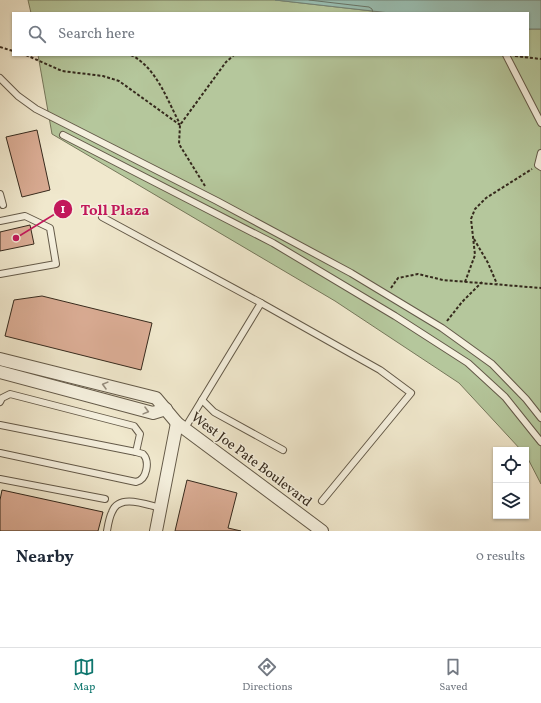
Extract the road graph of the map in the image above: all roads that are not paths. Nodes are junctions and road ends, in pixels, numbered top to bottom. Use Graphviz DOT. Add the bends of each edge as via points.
graph roads {
  1 [pos="508,56"];
  2 [pos="0,78"];
  3 [pos="541,123"];
  4 [pos="63,135"];
  5 [pos="541,153"];
  6 [pos="540,166"];
  7 [pos="0,194"];
  8 [pos="2,205"];
  9 [pos="102,217"];
  10 [pos="0,221"];
  11 [pos="0,274"];
  12 [pos="261,304"];
  13 [pos="0,358"];
  14 [pos="39,368"];
  15 [pos="0,372"];
  16 [pos="79,378"];
  17 [pos="36,382"];
  18 [pos="121,389"];
  19 [pos="75,392"];
  20 [pos="202,400"];
  21 [pos="0,402"];
  22 [pos="118,404"];
  23 [pos="166,409"];
  24 [pos="541,418"];
  25 [pos="0,425"];
  26 [pos="181,426"];
  27 [pos="541,442"];
  28 [pos="283,450"];
  29 [pos="136,452"];
  30 [pos="0,453"];
  31 [pos="0,478"];
  32 [pos="105,499"];
  33 [pos="322,501"];
  34 [pos="161,508"];
  35 [pos="107,531"];
  36 [pos="156,531"];
  37 [pos="322,531"];
  1 -- 3 [label="lane"];
  2 -- 24 [label="lane" via="36,109 351,273 442,328 492,364"];
  4 -- 27 [label="lane" via="272,243 402,320 468,363 505,397"];
  5 -- 6 [label="lane"];
  7 -- 8 [label="lane"];
  9 -- 12 [label="lane"];
  10 -- 11 [label="lane" via="25,216 50,228 56,264"];
  12 -- 20 [label="lane"];
  12 -- 33 [label="lane" via="380,370 411,393"];
  13 -- 14 [label="street, West Joe Pate Boulevard"];
  14 -- 16 [label="street, West Joe Pate Boulevard"];
  14 -- 17 [label="lane"];
  15 -- 17 [label="street"];
  18 -- 16 [label="street, West Joe Pate Boulevard, one-way"];
  16 -- 19 [label="lane"];
  17 -- 19 [label="street"];
  18 -- 22 [label="lane"];
  18 -- 23 [label="street, West Joe Pate Boulevard" via="156,398"];
  19 -- 22 [label="street"];
  20 -- 26 [label="lane"];
  20 -- 28 [label="lane" via="214,412"];
  21 -- 29 [label="lane" via="10,394 134,426 140,434"];
  22 -- 23 [label="street, one-way" via="153,413"];
  23 -- 26 [label="street, West Joe Pate Boulevard"];
  25 -- 29 [label="lane"];
  26 -- 34 [label="street"];
  26 -- 37 [label="street, West Joe Pate Boulevard"];
  29 -- 30 [label="lane" via="143,454 147,461 144,478 136,482"];
  31 -- 32 [label="lane"];
  34 -- 35 [label="lane" via="128,500 112,510"];
  34 -- 36 [label="street"];
}
